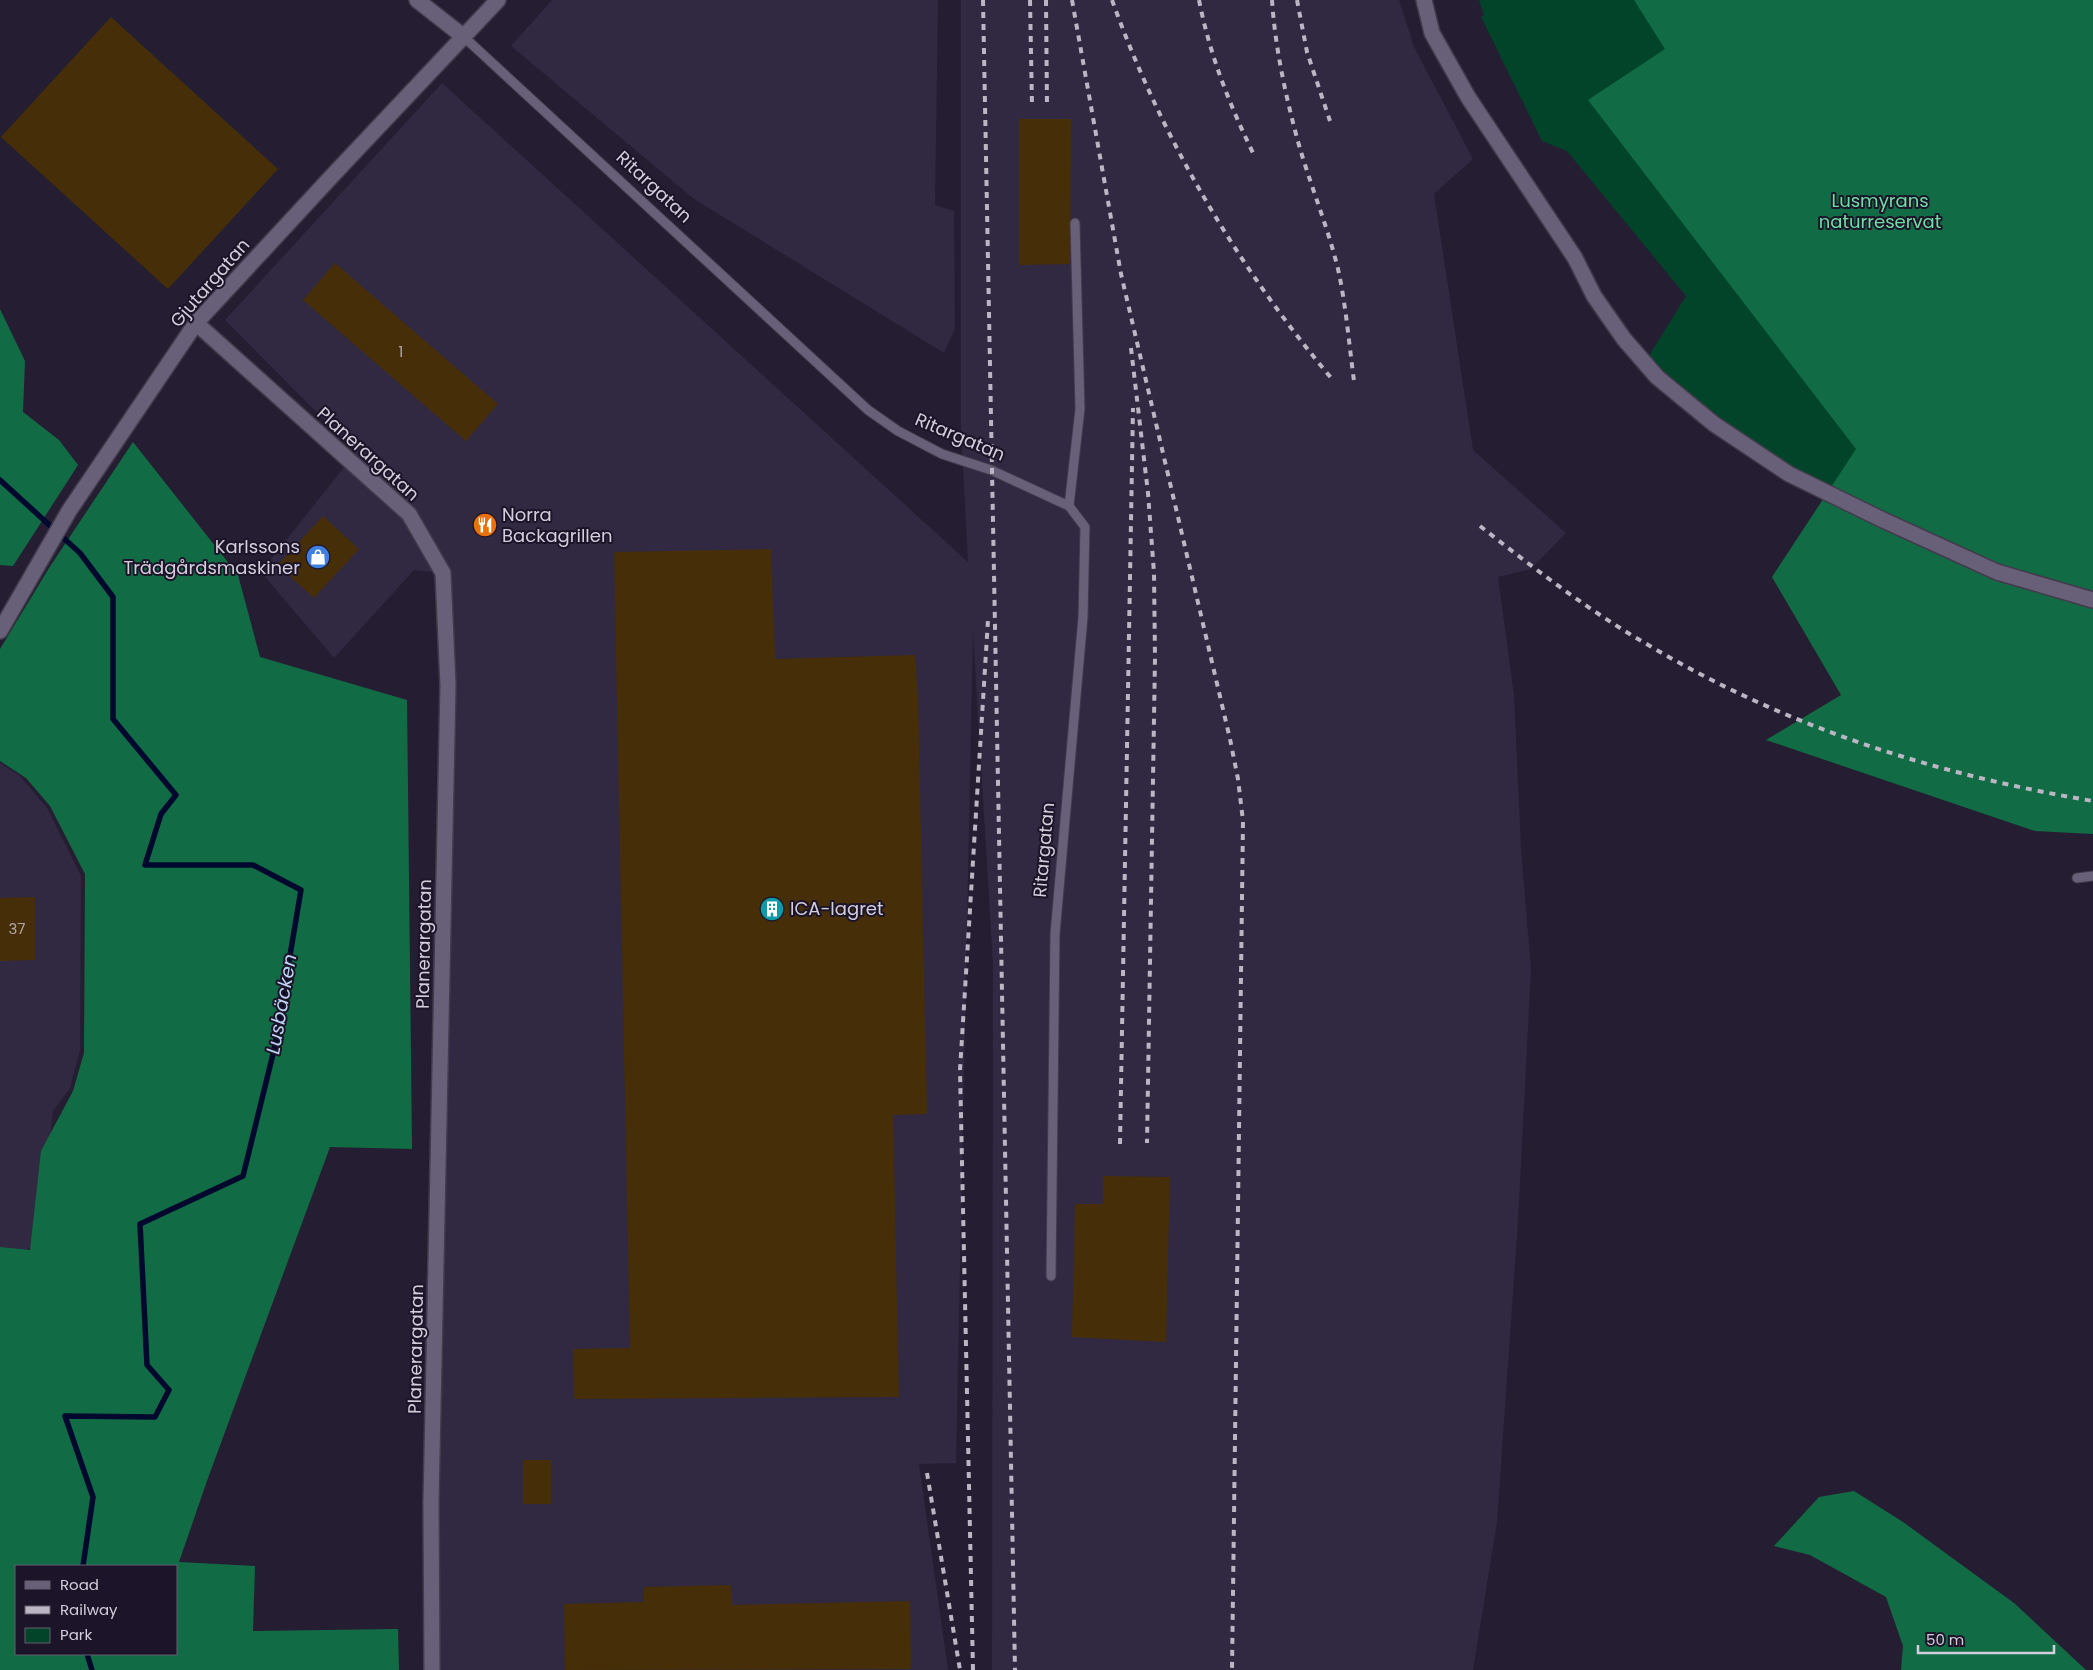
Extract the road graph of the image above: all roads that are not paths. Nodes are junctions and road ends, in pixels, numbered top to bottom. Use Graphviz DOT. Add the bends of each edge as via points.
graph roads {
  1 [pos="417,0"];
  2 [pos="498,0"];
  3 [pos="1424,0"];
  4 [pos="464,37"];
  5 [pos="1076,223"];
  6 [pos="196,323"];
  7 [pos="1069,506"];
  8 [pos="2093,600"];
  9 [pos="0,631"];
  10 [pos="2093,876"];
  11 [pos="2077,878"];
  12 [pos="1051,1276"];
  13 [pos="432,1670"];
  1 -- 4 [label="street, Ritargatan"];
  2 -- 4 [label="street, Gjutargatan"];
  3 -- 8 [label="street" via="1432,33 1468,97 1575,258 1594,296 1624,339 1657,377 1714,424 1788,474 1997,572"];
  4 -- 6 [label="street, Gjutargatan"];
  4 -- 7 [label="lane, Ritargatan" via="868,410 898,431 942,454 991,470"];
  5 -- 7 [label="lane" via="1080,409"];
  6 -- 9 [label="street, Gjutargatan" via="69,511"];
  6 -- 13 [label="street, Planerargatan" via="408,514 443,573 448,685 432,1493"];
  7 -- 12 [label="lane, Ritargatan" via="1085,527 1083,617 1055,934"];
  10 -- 11 [label="lane"];
}
